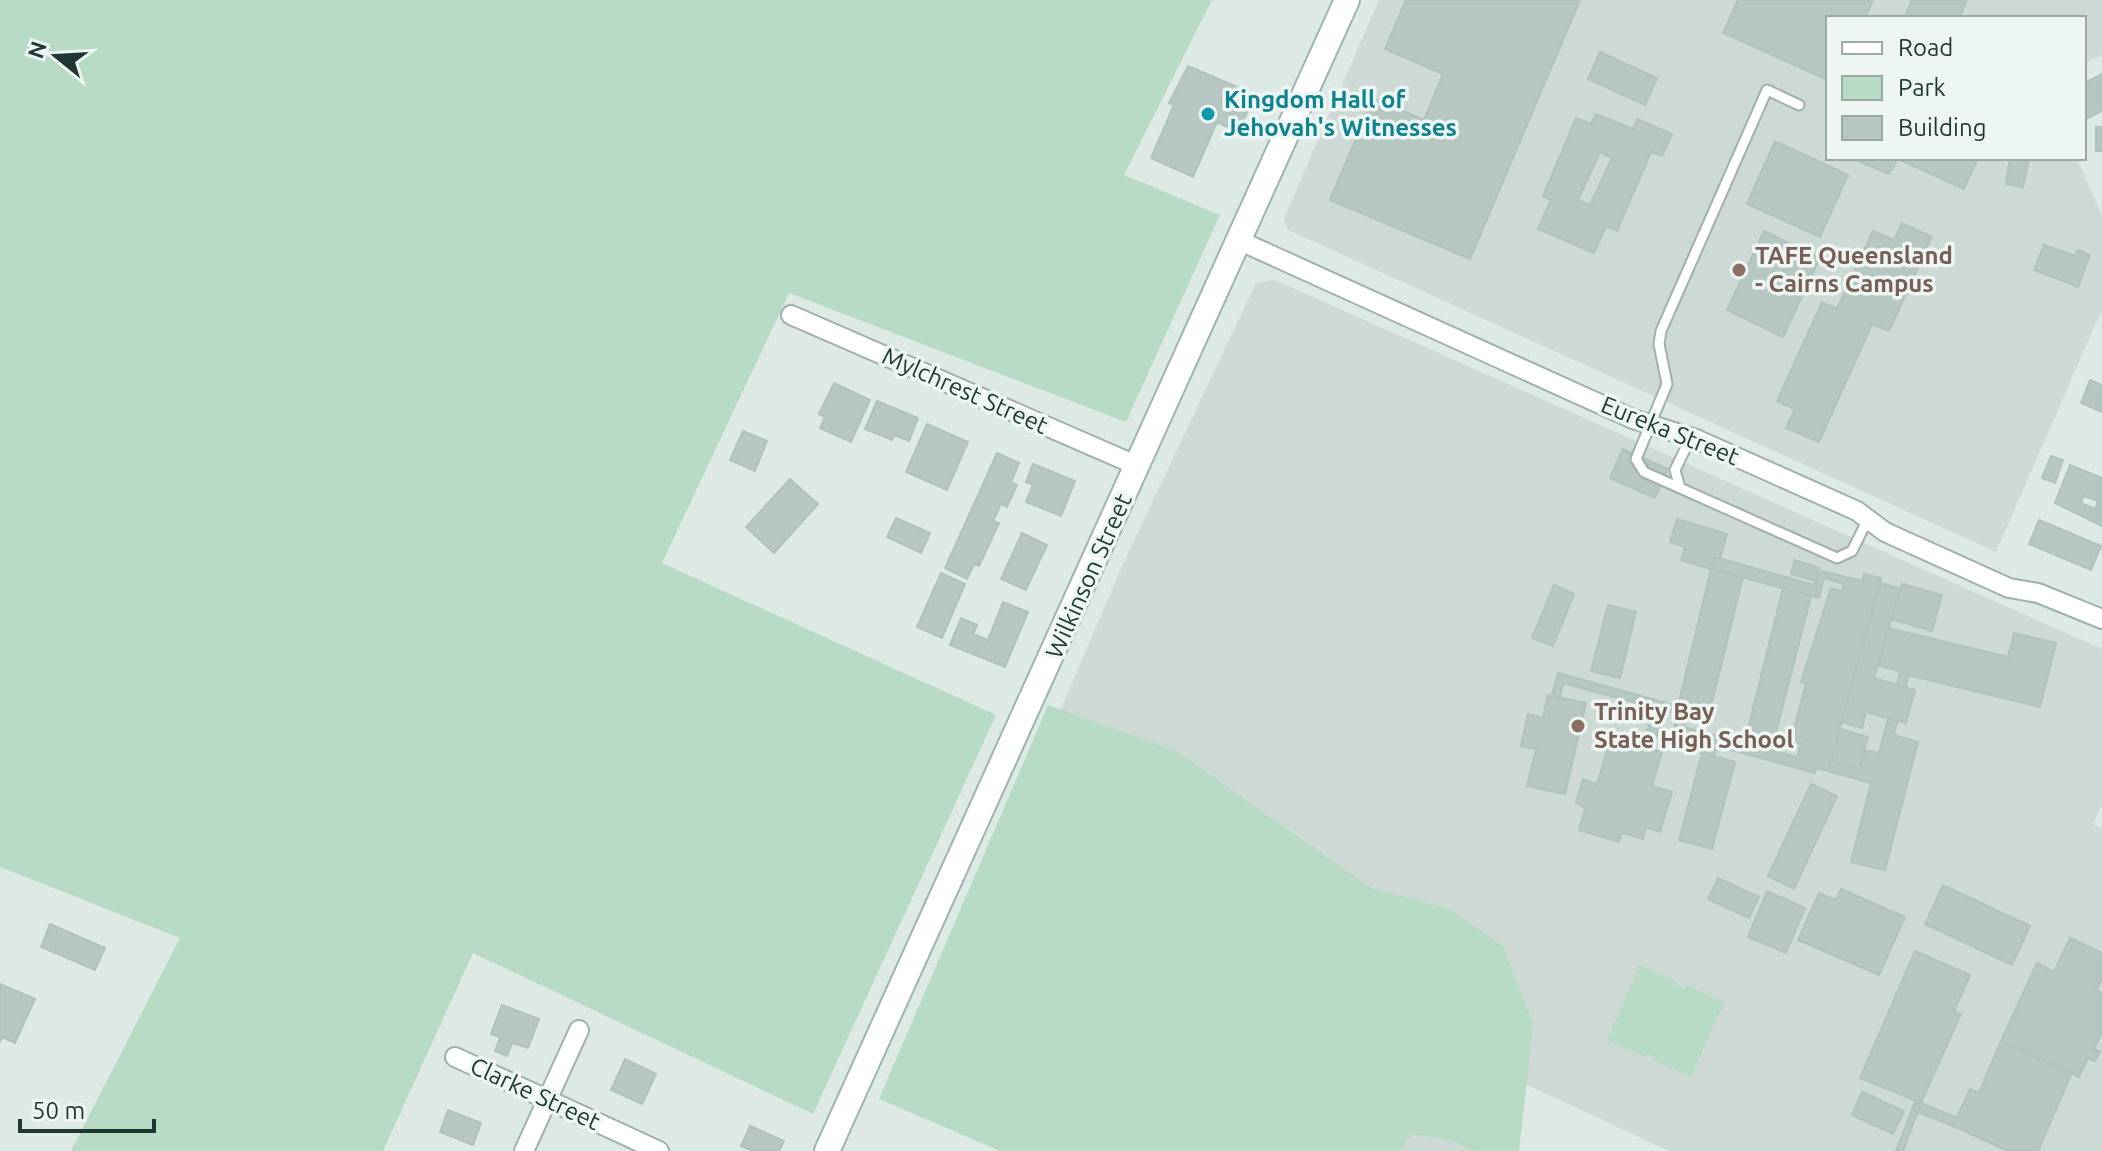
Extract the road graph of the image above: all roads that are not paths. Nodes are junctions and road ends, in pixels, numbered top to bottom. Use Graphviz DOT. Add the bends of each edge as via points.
graph roads {
  1 [pos="1347,0"];
  2 [pos="1799,105"];
  3 [pos="1238,240"];
  4 [pos="791,315"];
  5 [pos="1650,424"];
  6 [pos="1691,437"];
  7 [pos="1138,466"];
  8 [pos="1680,488"];
  9 [pos="1868,519"];
  10 [pos="2102,619"];
  11 [pos="579,1030"];
  12 [pos="455,1057"];
  13 [pos="548,1099"];
  14 [pos="524,1151"];
  15 [pos="659,1151"];
  16 [pos="827,1151"];
  1 -- 3 [label="street, Wilkinson Street"];
  2 -- 5 [label="lane" via="1767,90 1662,327 1659,344 1667,384"];
  3 -- 5 [label="street, Eureka Street"];
  3 -- 7 [label="street, Wilkinson Street"];
  4 -- 7 [label="street, Mylchrest Street"];
  5 -- 6 [label="street, Eureka Street"];
  5 -- 8 [label="lane" via="1637,452 1639,467"];
  6 -- 8 [label="lane" via="1675,470"];
  6 -- 9 [label="street, Eureka Street"];
  7 -- 16 [label="street, Wilkinson Street"];
  8 -- 9 [label="lane" via="1837,558 1852,551"];
  9 -- 10 [label="street, Eureka Street" via="1885,532 2009,588 2038,593"];
  11 -- 13 [label="street"];
  12 -- 13 [label="street, Clarke Street"];
  13 -- 14 [label="street"];
  13 -- 15 [label="street, Clarke Street"];
}
